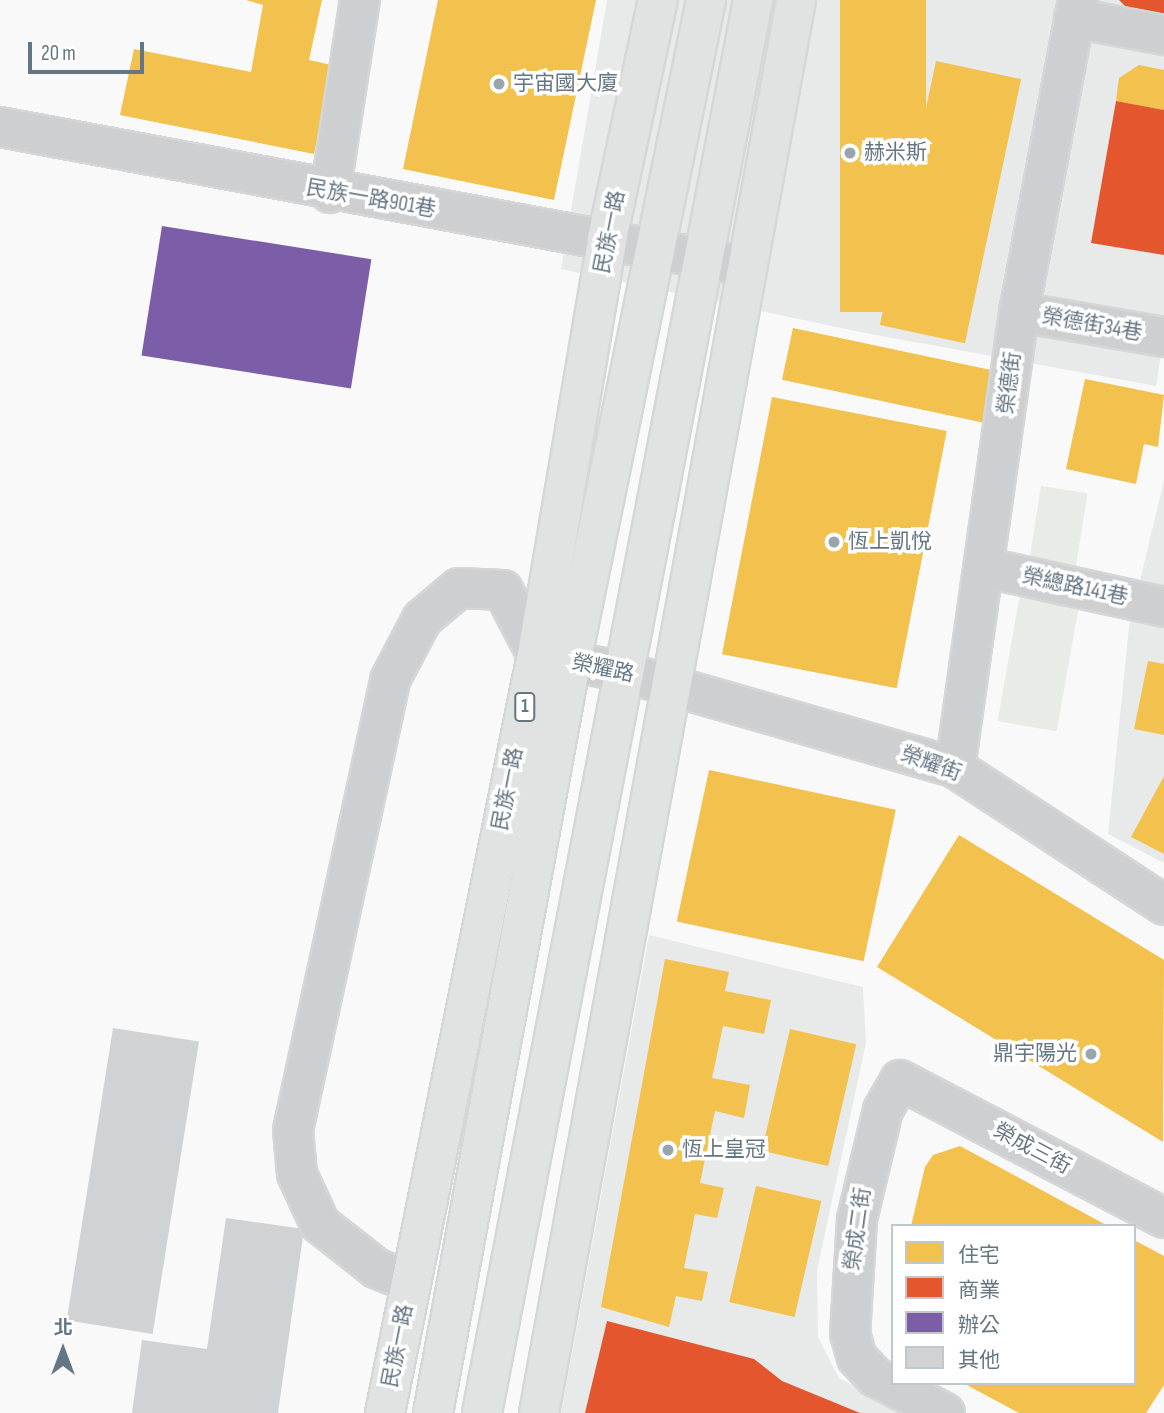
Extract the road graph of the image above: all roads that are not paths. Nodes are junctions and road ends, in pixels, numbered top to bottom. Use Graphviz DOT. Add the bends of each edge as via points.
graph roads {
  1 [pos="360,0"];
  2 [pos="658,0"];
  3 [pos="706,0"];
  4 [pos="753,0"];
  5 [pos="796,0"];
  6 [pos="1077,9"];
  7 [pos="1164,35"];
  8 [pos="0,127"];
  9 [pos="330,193"];
  10 [pos="607,239"];
  11 [pos="653,248"];
  12 [pos="699,259"];
  13 [pos="744,266"];
  14 [pos="1019,312"];
  15 [pos="1164,337"];
  16 [pos="986,568"];
  17 [pos="1164,607"];
  18 [pos="554,659"];
  19 [pos="620,671"];
  20 [pos="669,685"];
  21 [pos="955,768"];
  22 [pos="1164,905"];
  23 [pos="900,1080"];
  24 [pos="1164,1218"];
  25 [pos="410,1282"];
  26 [pos="385,1413"];
  27 [pos="433,1413"];
  28 [pos="482,1413"];
  29 [pos="540,1413"];
  30 [pos="945,1413"];
  1 -- 9 [label="street"];
  2 -- 10 [label="main road, 民族一路 / 1"];
  3 -- 11 [label="main road, 民族一路 / 1"];
  4 -- 12 [label="main road"];
  5 -- 13 [label="main road"];
  6 -- 7 [label="street"];
  6 -- 14 [label="street, 榮德街"];
  8 -- 9 [label="street, 民族一路901巷"];
  9 -- 10 [label="street, 民族一路901巷"];
  10 -- 11 [label="street, 民族一路901巷"];
  10 -- 18 [label="main road, 民族一路 / 1"];
  11 -- 12 [label="street, 民族一路901巷"];
  11 -- 18 [label="main road, 民族一路 / 1"];
  12 -- 13 [label="street, 民族一路901巷"];
  12 -- 19 [label="main road"];
  13 -- 20 [label="main road"];
  14 -- 15 [label="street, 榮德街34巷"];
  14 -- 16 [label="street, 榮德街"];
  16 -- 17 [label="street, 榮總路141巷"];
  16 -- 21 [label="street, 榮德街"];
  18 -- 19 [label="street, 榮耀路"];
  18 -- 25 [label="main road, 民族一路 / 1"];
  18 -- 25 [label="street" via="503,590 472,584 422,619 403,647 390,680 293,1130 296,1174 320,1224 376,1268"];
  18 -- 27 [label="main road, 民族一路 / 1"];
  19 -- 20 [label="street, 榮耀路"];
  19 -- 28 [label="main road"];
  20 -- 21 [label="street, 榮耀街"];
  20 -- 29 [label="main road"];
  21 -- 22 [label="street, 榮耀街"];
  23 -- 24 [label="street, 榮成三街"];
  23 -- 30 [label="street, 榮成二街" via="883,1110 869,1161 850,1288 857,1358 875,1377"];
  25 -- 26 [label="main road, 民族一路 / 1"];
}
